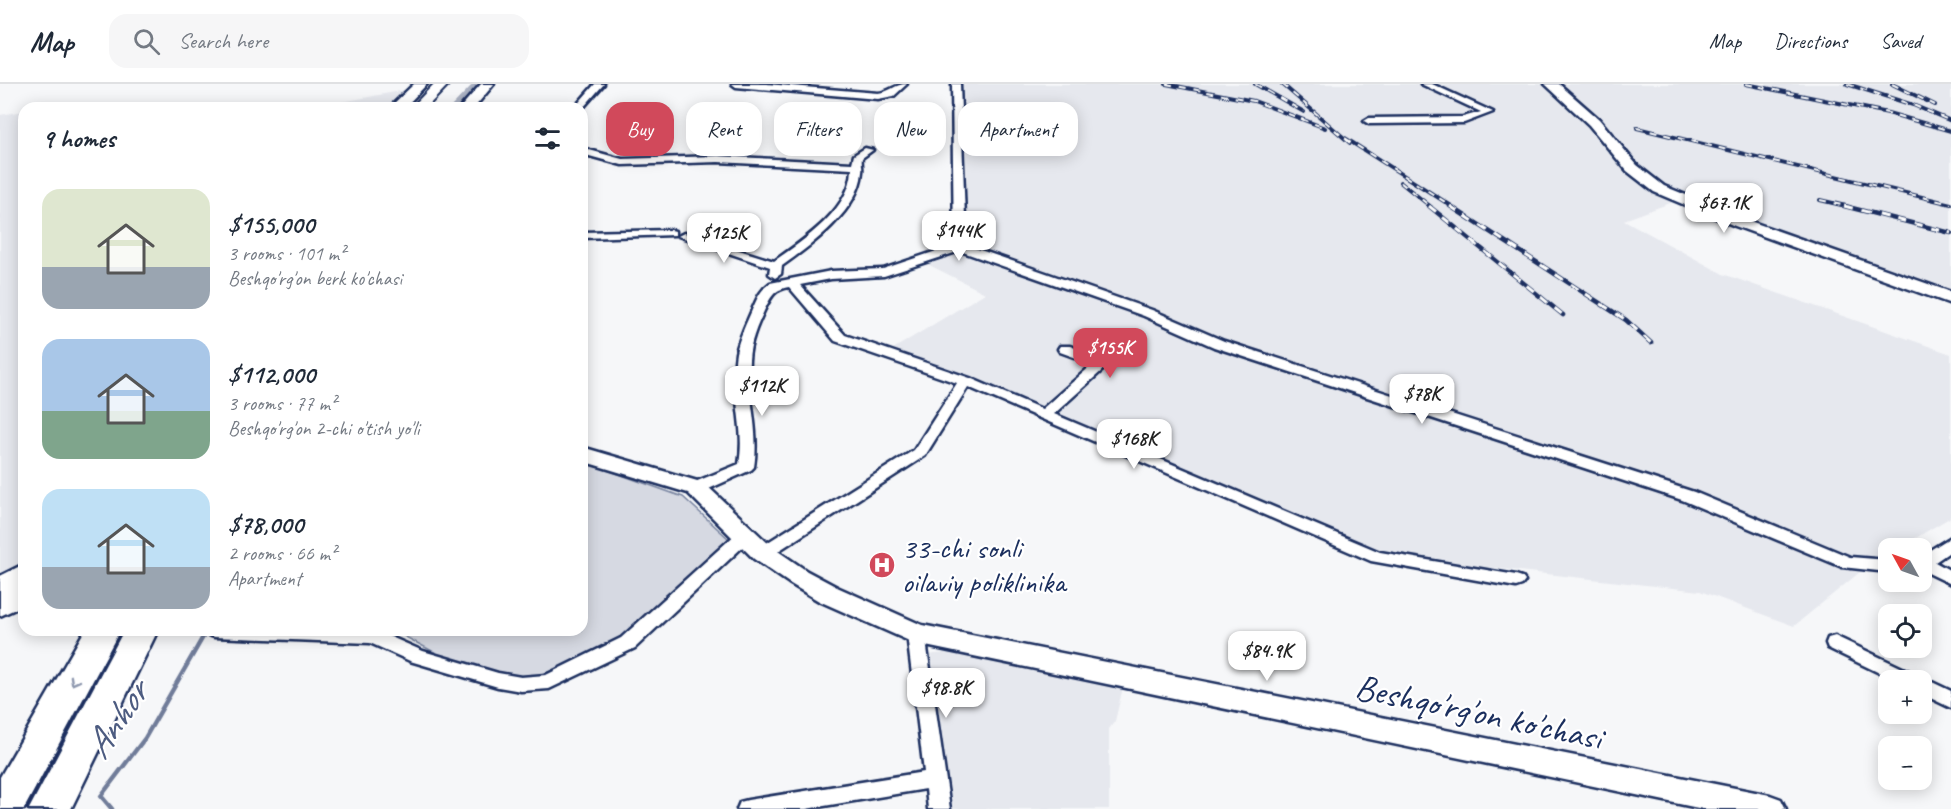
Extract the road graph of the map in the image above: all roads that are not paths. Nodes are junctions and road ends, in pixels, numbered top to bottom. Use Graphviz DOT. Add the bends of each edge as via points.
graph roads {
  1 [pos="421,84"];
  2 [pos="488,84"];
  3 [pos="600,84"];
  4 [pos="736,84"];
  5 [pos="903,84"];
  6 [pos="956,84"];
  7 [pos="1425,84"];
  8 [pos="1551,84"];
  9 [pos="448,87"];
  10 [pos="402,102"];
  11 [pos="426,102"];
  12 [pos="441,102"];
  13 [pos="472,102"];
  14 [pos="584,102"];
  15 [pos="1369,121"];
  16 [pos="868,150"];
  17 [pos="588,153"];
  18 [pos="855,166"];
  19 [pos="671,232"];
  20 [pos="588,235"];
  21 [pos="684,236"];
  22 [pos="960,247"];
  23 [pos="776,265"];
  24 [pos="792,283"];
  25 [pos="774,286"];
  26 [pos="1951,298"];
  27 [pos="1065,349"];
  28 [pos="965,381"];
  29 [pos="1044,415"];
  30 [pos="588,456"];
  31 [pos="696,488"];
  32 [pos="1951,543"];
  33 [pos="753,545"];
  34 [pos="1932,556"];
  35 [pos="1878,565"];
  36 [pos="1932,568"];
  37 [pos="18,577"];
  38 [pos="1951,578"];
  39 [pos="1516,581"];
  40 [pos="0,589"];
  41 [pos="18,593"];
  42 [pos="0,604"];
  43 [pos="916,634"];
  44 [pos="100,636"];
  45 [pos="138,636"];
  46 [pos="155,636"];
  47 [pos="372,636"];
  48 [pos="1835,642"];
  49 [pos="1891,670"];
  50 [pos="1932,690"];
  51 [pos="109,692"];
  52 [pos="1951,700"];
  53 [pos="935,779"];
  54 [pos="3,809"];
  55 [pos="50,809"];
  56 [pos="748,809"];
  57 [pos="939,809"];
  58 [pos="1770,809"];
  1 -- 10 [label="street"];
  2 -- 13 [label="street"];
  3 -- 14 [label="street"];
  4 -- 5 [label="street" via="879,96 891,94"];
  6 -- 22 [label="street"];
  7 -- 15 [label="street" via="1489,112 1464,120"];
  8 -- 26 [label="street" via="1594,122 1632,168 1659,189"];
  9 -- 11 [label="main road"];
  9 -- 12 [label="main road"];
  16 -- 18 [label="street" via="860,153"];
  17 -- 18 [label="street" via="622,162 718,159"];
  18 -- 23 [label="street" via="858,169 854,182 836,214 816,237"];
  19 -- 20 [label="street"];
  21 -- 23 [label="street"];
  22 -- 24 [label="street" via="884,272 831,275"];
  22 -- 35 [label="street" via="1148,314 1219,344 1688,496 1848,563"];
  23 -- 25 [label="street"];
  24 -- 25 [label="street"];
  24 -- 28 [label="street" via="840,338"];
  25 -- 31 [label="street" via="767,291 742,360 746,467"];
  27 -- 29 [label="street" via="1100,365"];
  28 -- 29 [label="street"];
  28 -- 33 [label="street" via="920,453"];
  29 -- 39 [label="street" via="1377,557"];
  30 -- 31 [label="street, Beshqo'rg'on ko'chasi"];
  31 -- 33 [label="street, Beshqo'rg'on ko'chasi"];
  32 -- 34 [label="street"];
  33 -- 43 [label="street, Beshqo'rg'on ko'chasi" via="828,594"];
  33 -- 47 [label="street" via="628,644 549,682 521,684 498,680 417,656"];
  36 -- 38 [label="street"];
  37 -- 40 [label="street"];
  41 -- 42 [label="highway"];
  43 -- 53 [label="street"];
  43 -- 58 [label="street, Beshqo'rg'on ko'chasi"];
  44 -- 54 [label="highway, one-way"];
  45 -- 51 [label="highway"];
  46 -- 51 [label="highway"];
  48 -- 49 [label="street"];
  50 -- 52 [label="street"];
  51 -- 55 [label="highway"];
  53 -- 56 [label="street"];
  53 -- 57 [label="street"];
}
